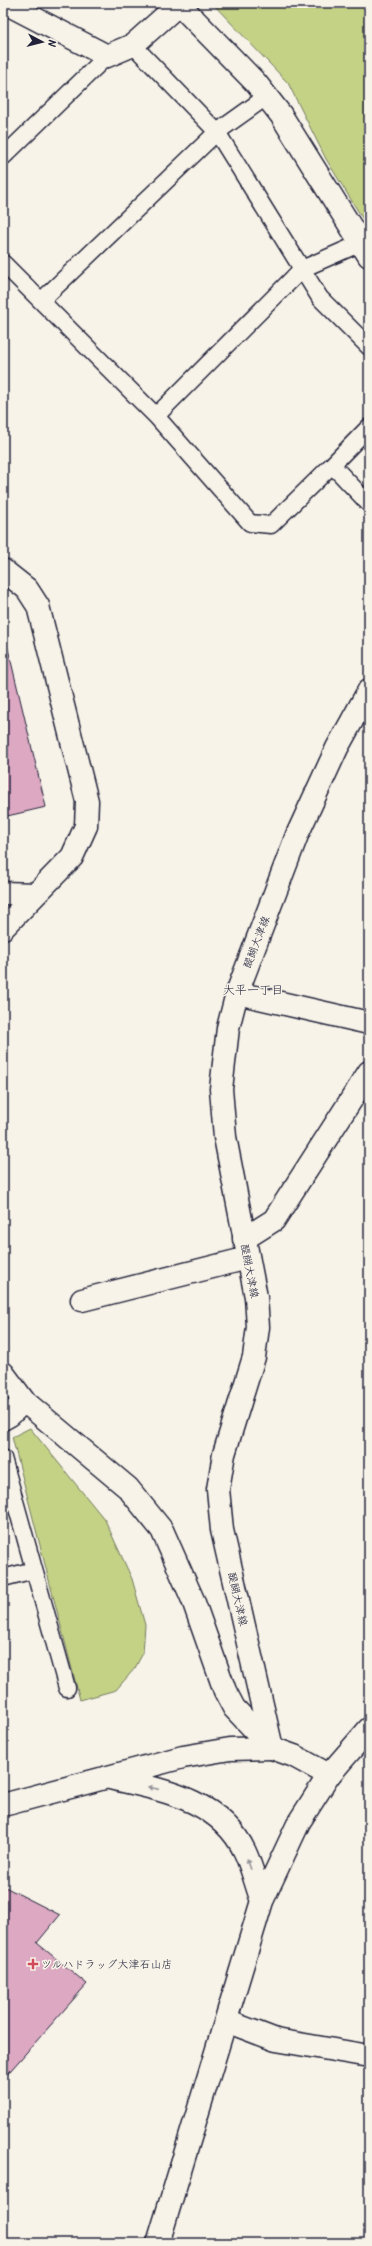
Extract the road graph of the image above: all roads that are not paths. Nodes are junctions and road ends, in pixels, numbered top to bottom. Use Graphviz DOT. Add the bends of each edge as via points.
graph roads {
  1 [pos="178,4"];
  2 [pos="13,7"];
  3 [pos="133,45"];
  4 [pos="107,56"];
  5 [pos="266,97"];
  6 [pos="217,132"];
  7 [pos="3,157"];
  8 [pos="365,250"];
  9 [pos="3,263"];
  10 [pos="302,269"];
  11 [pos="42,300"];
  12 [pos="369,347"];
  13 [pos="156,416"];
  14 [pos="369,427"];
  15 [pos="332,465"];
  16 [pos="369,504"];
  17 [pos="3,570"];
  18 [pos="369,690"];
  19 [pos="3,893"];
  20 [pos="36,894"];
  21 [pos="3,928"];
  22 [pos="237,993"];
  23 [pos="369,1023"];
  24 [pos="369,1072"];
  25 [pos="246,1249"];
  26 [pos="82,1300"];
  27 [pos="3,1373"];
  28 [pos="24,1401"];
  29 [pos="3,1419"];
  30 [pos="3,1458"];
  31 [pos="34,1570"];
  32 [pos="3,1578"];
  33 [pos="67,1688"];
  34 [pos="369,1729"];
  35 [pos="272,1748"];
  36 [pos="329,1775"];
  37 [pos="106,1777"];
  38 [pos="3,1805"];
  39 [pos="262,1901"];
  40 [pos="226,2021"];
  41 [pos="369,2056"];
  42 [pos="158,2243"];
  1 -- 3 [label="street"];
  1 -- 5 [label="street" via="256,83"];
  2 -- 4 [label="street"];
  3 -- 4 [label="street"];
  3 -- 6 [label="lane"];
  4 -- 7 [label="lane"];
  5 -- 6 [label="lane"];
  5 -- 8 [label="street" via="281,115"];
  6 -- 10 [label="lane"];
  6 -- 11 [label="lane"];
  8 -- 10 [label="lane"];
  9 -- 11 [label="lane"];
  10 -- 12 [label="lane" via="320,298"];
  10 -- 13 [label="lane"];
  11 -- 13 [label="lane"];
  13 -- 15 [label="lane" via="250,523 271,525"];
  14 -- 15 [label="lane"];
  15 -- 16 [label="lane"];
  17 -- 20 [label="street" via="27,589 38,606 87,801 86,826 72,857"];
  18 -- 22 [label="street, 醍醐大津線" via="297,835"];
  19 -- 20 [label="street"];
  20 -- 21 [label="street"];
  22 -- 23 [label="street"];
  22 -- 25 [label="street, 醍醐大津線" via="228,1028 221,1089 225,1137"];
  24 -- 25 [label="street" via="274,1220"];
  25 -- 26 [label="street"];
  25 -- 35 [label="street, 醍醐大津線" via="256,1297 258,1327 254,1357 224,1454 218,1488 222,1530"];
  27 -- 28 [label="street"];
  28 -- 29 [label="street"];
  28 -- 35 [label="street" via="128,1488 162,1530 193,1600 225,1691 234,1708"];
  30 -- 31 [label="lane"];
  31 -- 32 [label="lane"];
  31 -- 33 [label="lane"];
  34 -- 36 [label="street"];
  35 -- 36 [label="street" via="294,1756"];
  35 -- 37 [label="street" via="230,1749 183,1757"];
  36 -- 39 [label="street" via="299,1822"];
  37 -- 38 [label="street"];
  39 -- 37 [label="street, one-way" via="245,1852 220,1817 203,1805 163,1790"];
  39 -- 40 [label="street"];
  40 -- 41 [label="street" via="276,2040"];
  40 -- 42 [label="street"];
}
